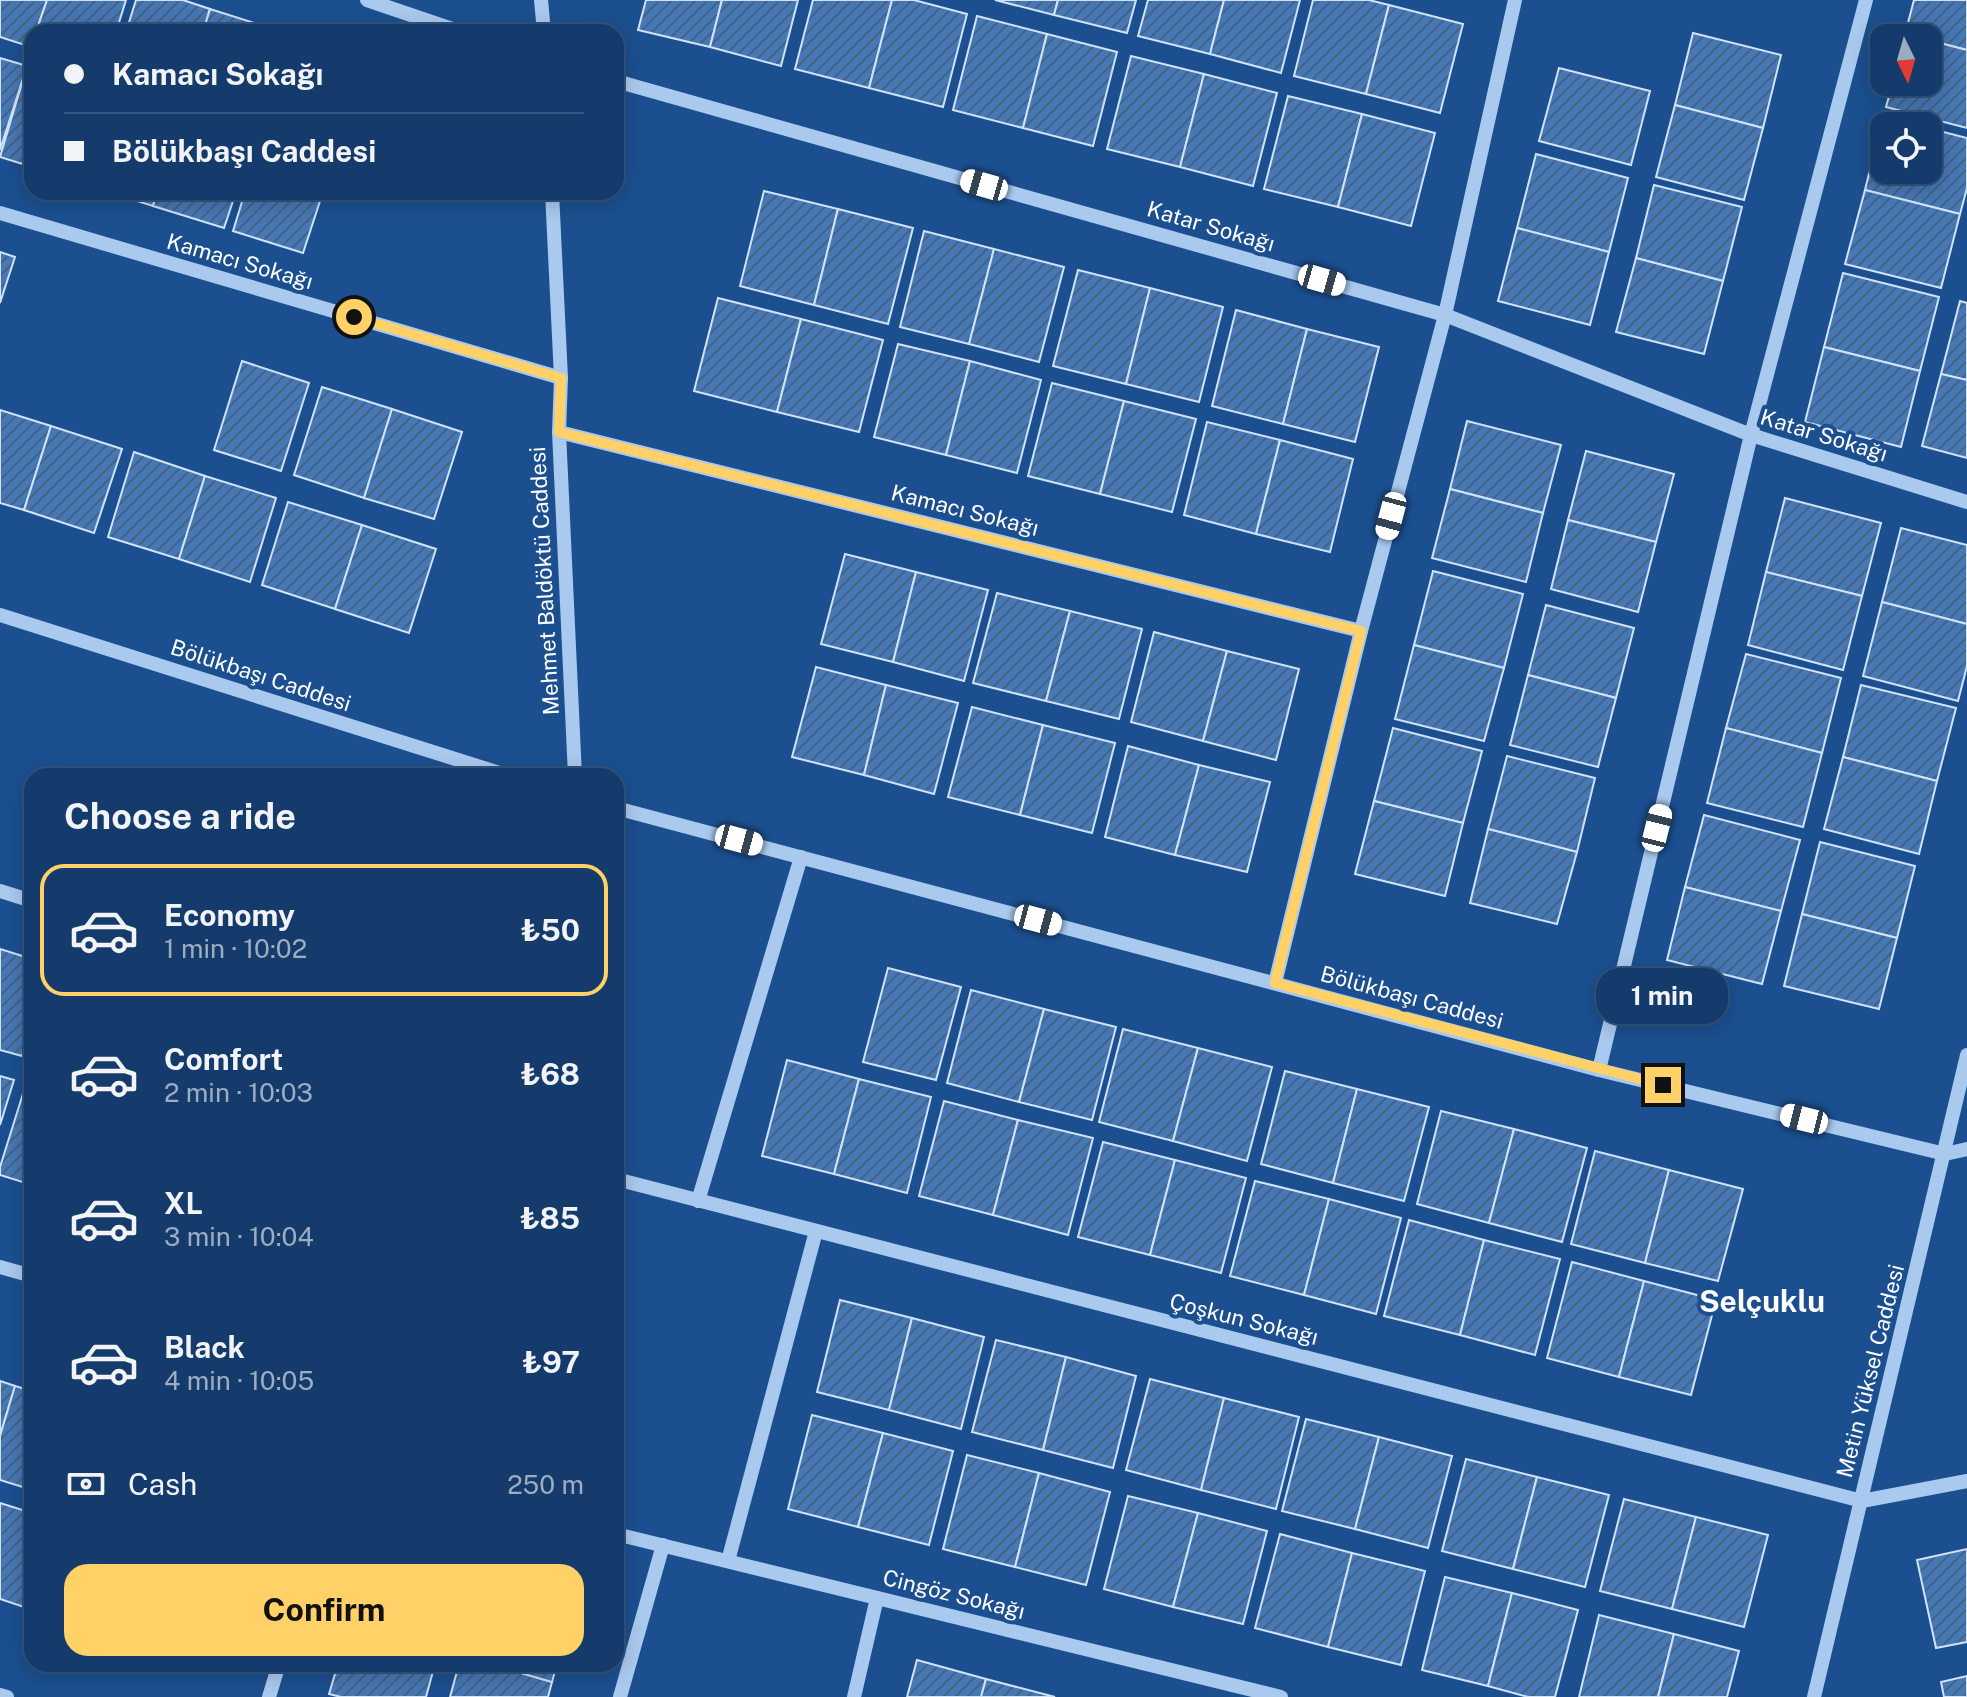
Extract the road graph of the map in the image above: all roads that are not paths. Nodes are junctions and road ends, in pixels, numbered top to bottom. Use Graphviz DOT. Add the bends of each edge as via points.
graph roads {
  1 [pos="367,0"];
  2 [pos="541,0"];
  3 [pos="1515,0"];
  4 [pos="1866,0"];
  5 [pos="438,24"];
  6 [pos="543,24"];
  7 [pos="624,83"];
  8 [pos="552,200"];
  9 [pos="0,213"];
  10 [pos="1445,315"];
  11 [pos="561,378"];
  12 [pos="559,432"];
  13 [pos="1751,435"];
  14 [pos="1967,502"];
  15 [pos="0,615"];
  16 [pos="1361,631"];
  17 [pos="484,768"];
  18 [pos="575,768"];
  19 [pos="624,810"];
  20 [pos="801,857"];
  21 [pos="0,891"];
  22 [pos="24,898"];
  23 [pos="1275,983"];
  24 [pos="1967,1055"];
  25 [pos="1599,1070"];
  26 [pos="1967,1149"];
  27 [pos="1945,1154"];
  28 [pos="624,1181"];
  29 [pos="698,1201"];
  30 [pos="816,1231"];
  31 [pos="0,1267"];
  32 [pos="24,1274"];
  33 [pos="1967,1481"];
  34 [pos="1862,1501"];
  35 [pos="624,1536"];
  36 [pos="663,1545"];
  37 [pos="728,1561"];
  38 [pos="877,1598"];
  39 [pos="277,1672"];
  40 [pos="0,1695"];
  41 [pos="7,1697"];
  42 [pos="269,1697"];
  43 [pos="620,1697"];
  44 [pos="854,1697"];
  45 [pos="1281,1697"];
  46 [pos="1814,1697"];
  1 -- 5 [label="street"];
  2 -- 6 [label="street"];
  3 -- 10 [label="street"];
  4 -- 13 [label="street"];
  7 -- 10 [label="street, Katar Sokağı"];
  8 -- 11 [label="street, Mehmet Baldöktü Caddesi"];
  9 -- 11 [label="street, Kamacı Sokağı"];
  10 -- 13 [label="street, Katar Sokağı"];
  10 -- 16 [label="street"];
  11 -- 12 [label="street, Mehmet Baldöktü Caddesi"];
  12 -- 16 [label="street, Kamacı Sokağı"];
  12 -- 18 [label="street, Mehmet Baldöktü Caddesi"];
  13 -- 14 [label="street, Katar Sokağı"];
  13 -- 25 [label="street"];
  15 -- 17 [label="street, Bölükbaşı Caddesi"];
  16 -- 23 [label="street"];
  19 -- 20 [label="street, Bölükbaşı Caddesi"];
  20 -- 23 [label="street, Bölükbaşı Caddesi"];
  20 -- 29 [label="street"];
  21 -- 22 [label="street"];
  23 -- 25 [label="street, Bölükbaşı Caddesi"];
  24 -- 27 [label="street, Metin Yüksel Caddesi"];
  25 -- 27 [label="street, Bölükbaşı Caddesi"];
  26 -- 27 [label="street, Bölükbaşı Caddesi"];
  27 -- 34 [label="street, Metin Yüksel Caddesi"];
  28 -- 29 [label="street, Çoşkun Sokağı"];
  29 -- 30 [label="street, Çoşkun Sokağı"];
  30 -- 34 [label="street, Çoşkun Sokağı"];
  30 -- 37 [label="street"];
  31 -- 32 [label="street"];
  33 -- 34 [label="street"];
  34 -- 46 [label="street, Metin Yüksel Caddesi"];
  35 -- 36 [label="street, Cingöz Sokağı"];
  36 -- 37 [label="street, Cingöz Sokağı"];
  36 -- 43 [label="street"];
  37 -- 38 [label="street, Cingöz Sokağı"];
  38 -- 44 [label="street"];
  38 -- 45 [label="street, Cingöz Sokağı"];
  39 -- 42 [label="street"];
  40 -- 41 [label="street"];
}
